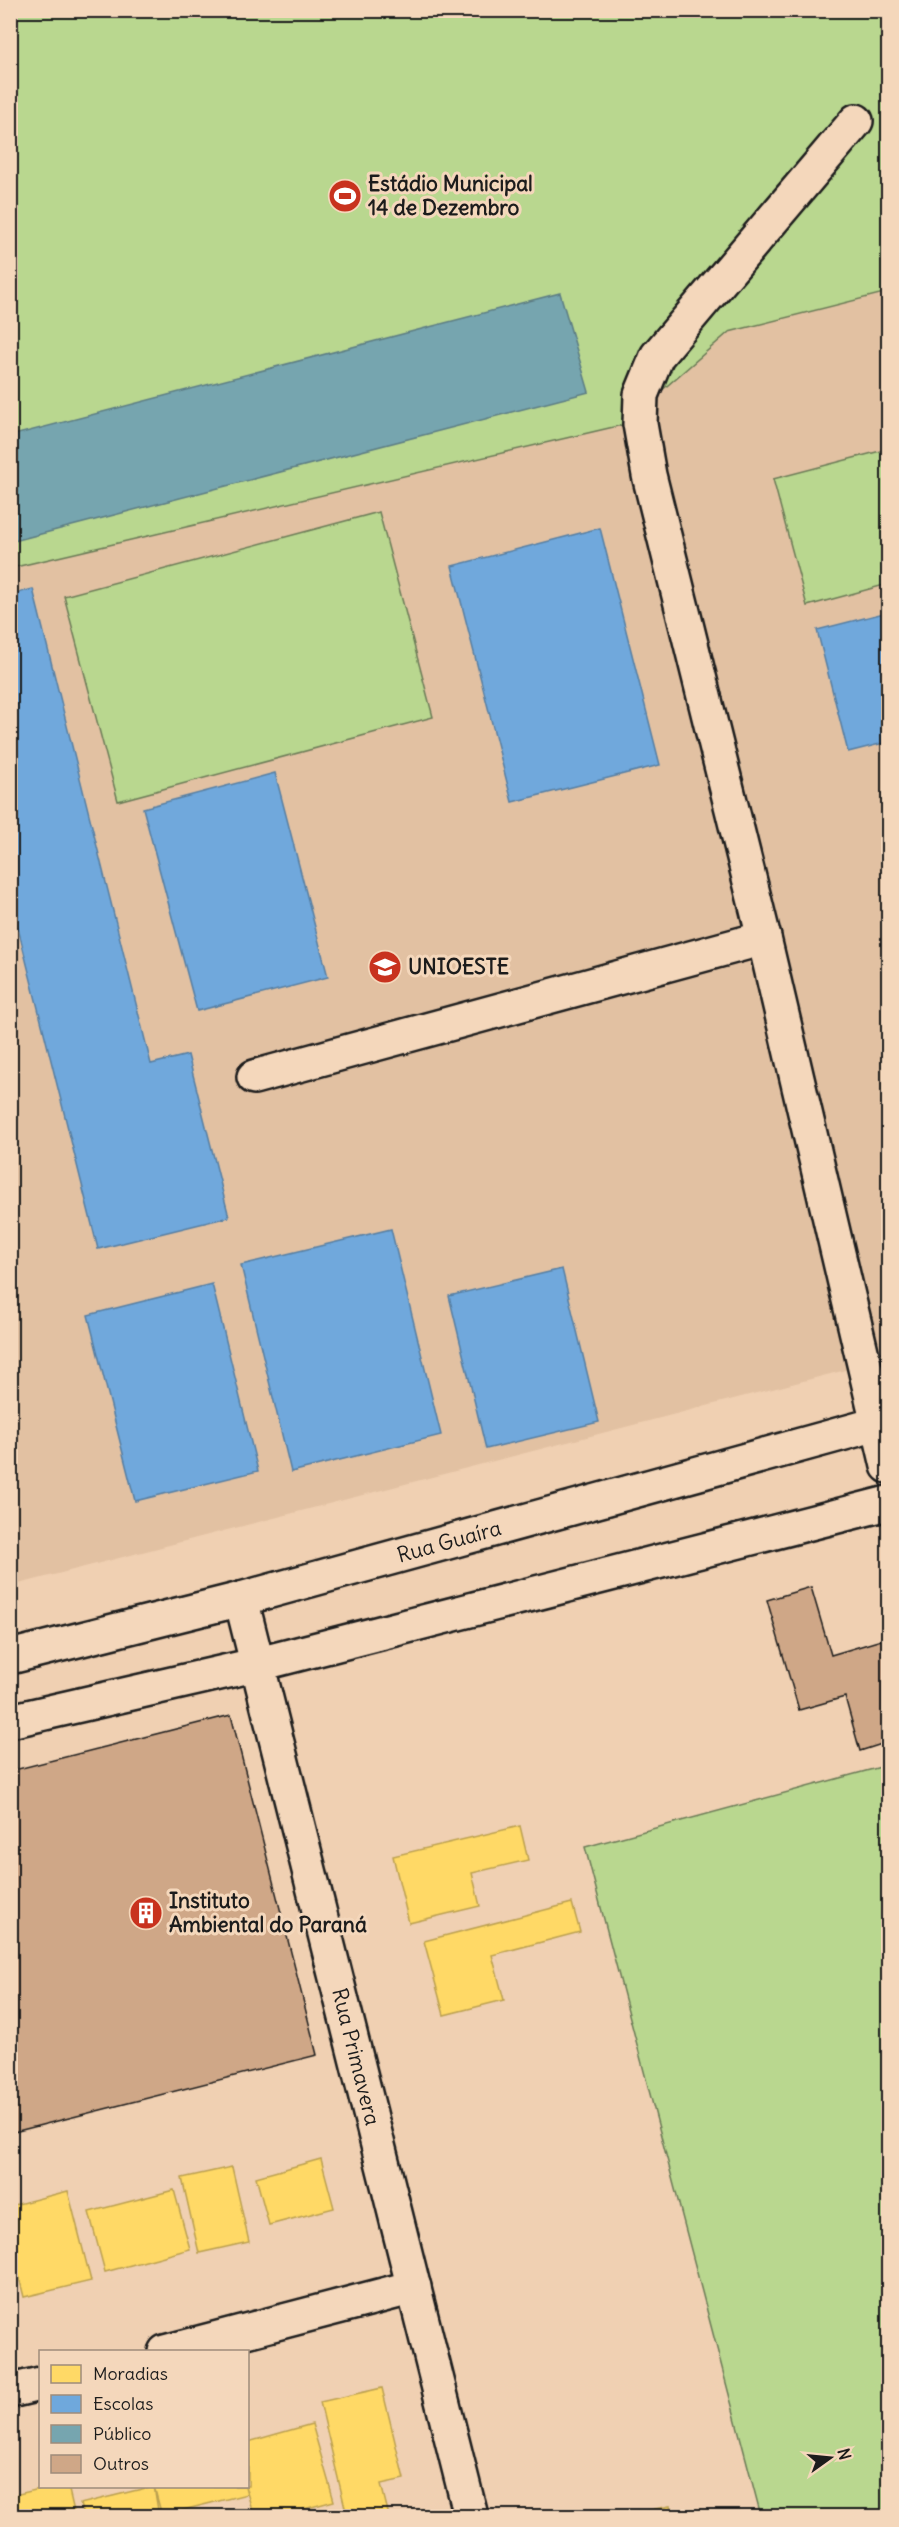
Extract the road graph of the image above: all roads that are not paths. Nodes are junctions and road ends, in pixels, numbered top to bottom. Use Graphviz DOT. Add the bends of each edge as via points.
graph roads {
  1 [pos="856,122"];
  2 [pos="764,938"];
  3 [pos="254,1077"];
  4 [pos="884,1423"];
  5 [pos="888,1466"];
  6 [pos="888,1503"];
  7 [pos="241,1599"];
  8 [pos="10,1657"];
  9 [pos="259,1664"];
  10 [pos="10,1721"];
  11 [pos="414,2288"];
  12 [pos="173,2350"];
  13 [pos="39,2384"];
  14 [pos="10,2391"];
  15 [pos="471,2517"];
  1 -- 2 [label="street" via="657,356 641,395 640,424 650,475"];
  2 -- 3 [label="street"];
  2 -- 4 [label="street"];
  4 -- 5 [label="street"];
  4 -- 7 [label="street, Rua Guaíra"];
  6 -- 9 [label="street"];
  7 -- 8 [label="street, Rua Guaíra"];
  7 -- 9 [label="street, Rua Primavera"];
  9 -- 10 [label="street"];
  9 -- 11 [label="street, Rua Primavera"];
  11 -- 12 [label="street"];
  11 -- 15 [label="street, Rua Primavera"];
  13 -- 14 [label="street"];
}
